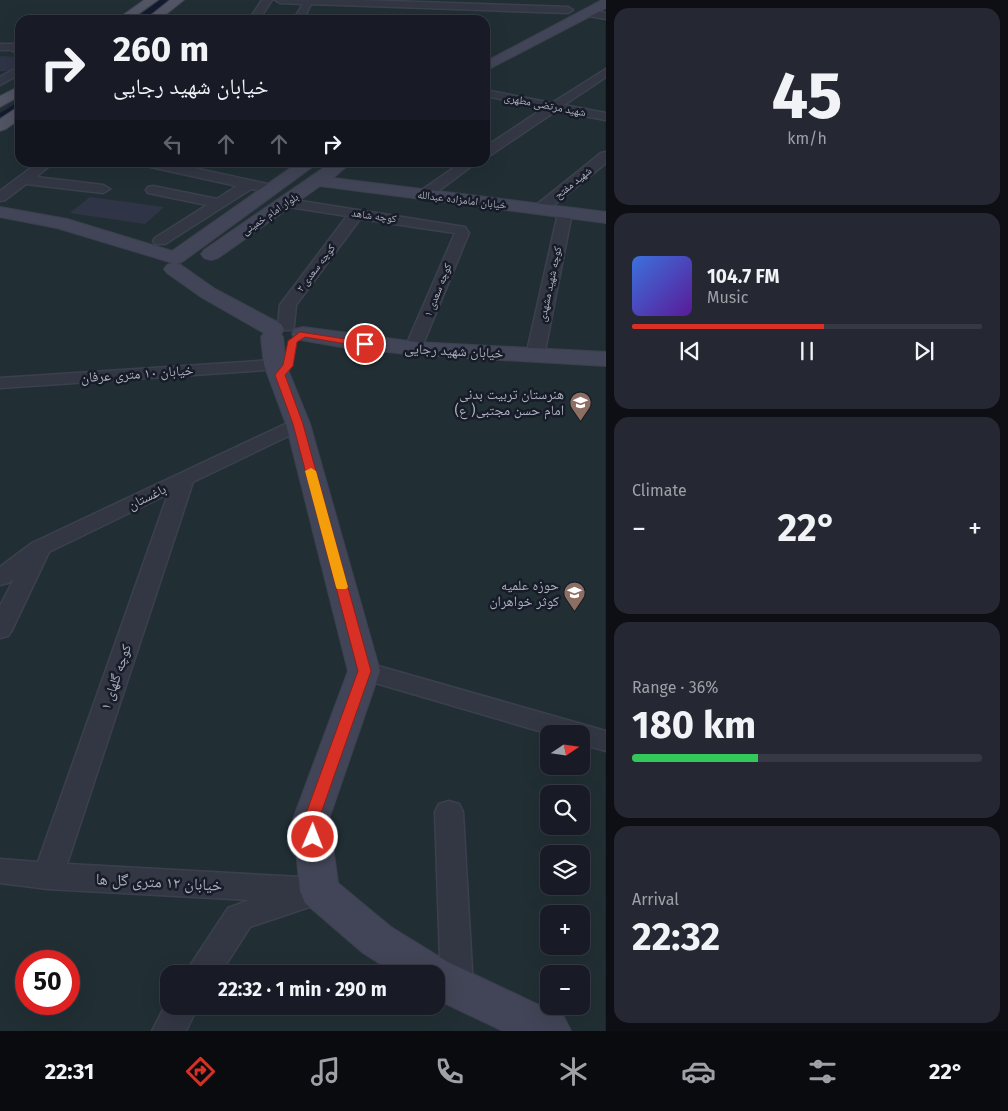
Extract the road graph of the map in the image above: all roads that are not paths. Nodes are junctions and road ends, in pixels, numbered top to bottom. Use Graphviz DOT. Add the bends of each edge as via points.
graph roads {
  1 [pos="152,0"];
  2 [pos="178,0"];
  3 [pos="267,0"];
  4 [pos="280,0"];
  5 [pos="309,0"];
  6 [pos="606,3"];
  7 [pos="506,4"];
  8 [pos="374,5"];
  9 [pos="440,6"];
  10 [pos="587,6"];
  11 [pos="568,10"];
  12 [pos="130,15"];
  13 [pos="158,15"];
  14 [pos="257,15"];
  15 [pos="301,15"];
  16 [pos="606,16"];
  17 [pos="0,47"];
  18 [pos="15,49"];
  19 [pos="490,50"];
  20 [pos="490,64"];
  21 [pos="15,72"];
  22 [pos="606,72"];
  23 [pos="0,82"];
  24 [pos="15,93"];
  25 [pos="490,93"];
  26 [pos="0,103"];
  27 [pos="554,106"];
  28 [pos="15,116"];
  29 [pos="606,117"];
  30 [pos="0,126"];
  31 [pos="490,150"];
  32 [pos="606,156"];
  33 [pos="42,167"];
  34 [pos="185,167"];
  35 [pos="304,167"];
  36 [pos="338,167"];
  37 [pos="464,167"];
  38 [pos="26,180"];
  39 [pos="318,182"];
  40 [pos="249,184"];
  41 [pos="103,189"];
  42 [pos="272,189"];
  43 [pos="153,190"];
  44 [pos="424,195"];
  45 [pos="0,197"];
  46 [pos="218,203"];
  47 [pos="288,203"];
  48 [pos="540,209"];
  49 [pos="0,212"];
  50 [pos="565,213"];
  51 [pos="356,214"];
  52 [pos="606,218"];
  53 [pos="0,222"];
  54 [pos="460,230"];
  55 [pos="160,240"];
  56 [pos="180,266"];
  57 [pos="285,334"];
  58 [pos="413,350"];
  59 [pos="535,356"];
  60 [pos="606,359"];
  61 [pos="277,370"];
  62 [pos="0,383"];
  63 [pos="298,424"];
  64 [pos="184,479"];
  65 [pos="40,548"];
  66 [pos="0,578"];
  67 [pos="0,630"];
  68 [pos="364,671"];
  69 [pos="550,725"];
  70 [pos="590,737"];
  71 [pos="606,741"];
  72 [pos="449,812"];
  73 [pos="0,871"];
  74 [pos="48,876"];
  75 [pos="319,891"];
  76 [pos="208,965"];
  77 [pos="419,965"];
  78 [pos="443,965"];
  79 [pos="445,980"];
  80 [pos="177,1015"];
  81 [pos="169,1031"];
  82 [pos="549,1031"];
  1 -- 12 [label="main road"];
  2 -- 13 [label="main road"];
  3 -- 14 [label="street"];
  4 -- 5 [label="street"];
  5 -- 8 [label="street"];
  5 -- 15 [label="street"];
  6 -- 10 [label="main road"];
  7 -- 9 [label="street"];
  7 -- 11 [label="street"];
  8 -- 9 [label="street"];
  10 -- 11 [label="main road"];
  10 -- 16 [label="street"];
  10 -- 20 [label="main road"];
  11 -- 19 [label="main road"];
  17 -- 18 [label="street"];
  21 -- 23 [label="street"];
  22 -- 27 [label="street"];
  24 -- 26 [label="main road"];
  25 -- 27 [label="street, شهید مرتضی مطهری"];
  27 -- 29 [label="street, شهید مرتضی مطهری"];
  27 -- 31 [label="street"];
  28 -- 30 [label="main road"];
  32 -- 48 [label="street, شهید مفتح"];
  33 -- 38 [label="street"];
  34 -- 40 [label="street"];
  35 -- 42 [label="main road, بلوار امام خمینی"];
  36 -- 39 [label="main road, بلوار امام خمینی"];
  37 -- 44 [label="street"];
  38 -- 41 [label="street"];
  38 -- 45 [label="street"];
  39 -- 44 [label="main road, خیابان امامزاده عبدالله"];
  39 -- 47 [label="main road, بلوار امام خمینی"];
  40 -- 42 [label="street"];
  40 -- 46 [label="street"];
  42 -- 56 [label="main road, بلوار امام خمینی"];
  43 -- 46 [label="street"];
  44 -- 48 [label="main road, خیابان امامزاده عبدالله"];
  46 -- 55 [label="street"];
  47 -- 51 [label="street, کوچه شاهد"];
  47 -- 56 [label="main road, بلوار امام خمینی"];
  48 -- 50 [label="main road, خیابان امامزاده عبدالله"];
  49 -- 56 [label="main road" via="60,223"];
  50 -- 52 [label="main road, خیابان امامزاده عبدالله"];
  50 -- 59 [label="street, کوچه شهید مشهدی"];
  51 -- 54 [label="street, کوچه شاهد"];
  51 -- 57 [label="street, کوچه سعدی ۲" via="288,306"];
  53 -- 56 [label="main road" via="49,231"];
  54 -- 58 [label="street, کوچه سعدی ۱" via="462,233"];
  56 -- 57 [label="main road, خیابان شهید رجایی" via="208,293"];
  57 -- 58 [label="main road, خیابان شهید رجایی"];
  57 -- 61 [label="main road" via="288,366"];
  58 -- 59 [label="main road, خیابان شهید رجایی"];
  59 -- 60 [label="main road, خیابان شهید رجایی"];
  61 -- 62 [label="street, خیابان ۱۰ متری عرفان"];
  61 -- 63 [label="main road"];
  63 -- 64 [label="street, باغستان"];
  63 -- 68 [label="main road"];
  64 -- 65 [label="street, باغستان"];
  64 -- 74 [label="street, کوچه گلهای ۱"];
  65 -- 66 [label="street, باغستان"];
  65 -- 67 [label="street"];
  68 -- 69 [label="street"];
  68 -- 75 [label="main road" via="311,819"];
  70 -- 71 [label="street"];
  72 -- 78 [label="street"];
  73 -- 74 [label="street, خیابان ۱۲ متری گل ها"];
  74 -- 75 [label="street, خیابان ۱۲ متری گل ها"];
  75 -- 76 [label="street" via="239,917"];
  75 -- 77 [label="main road" via="377,940"];
  79 -- 82 [label="main road"];
  80 -- 81 [label="street"];
}
